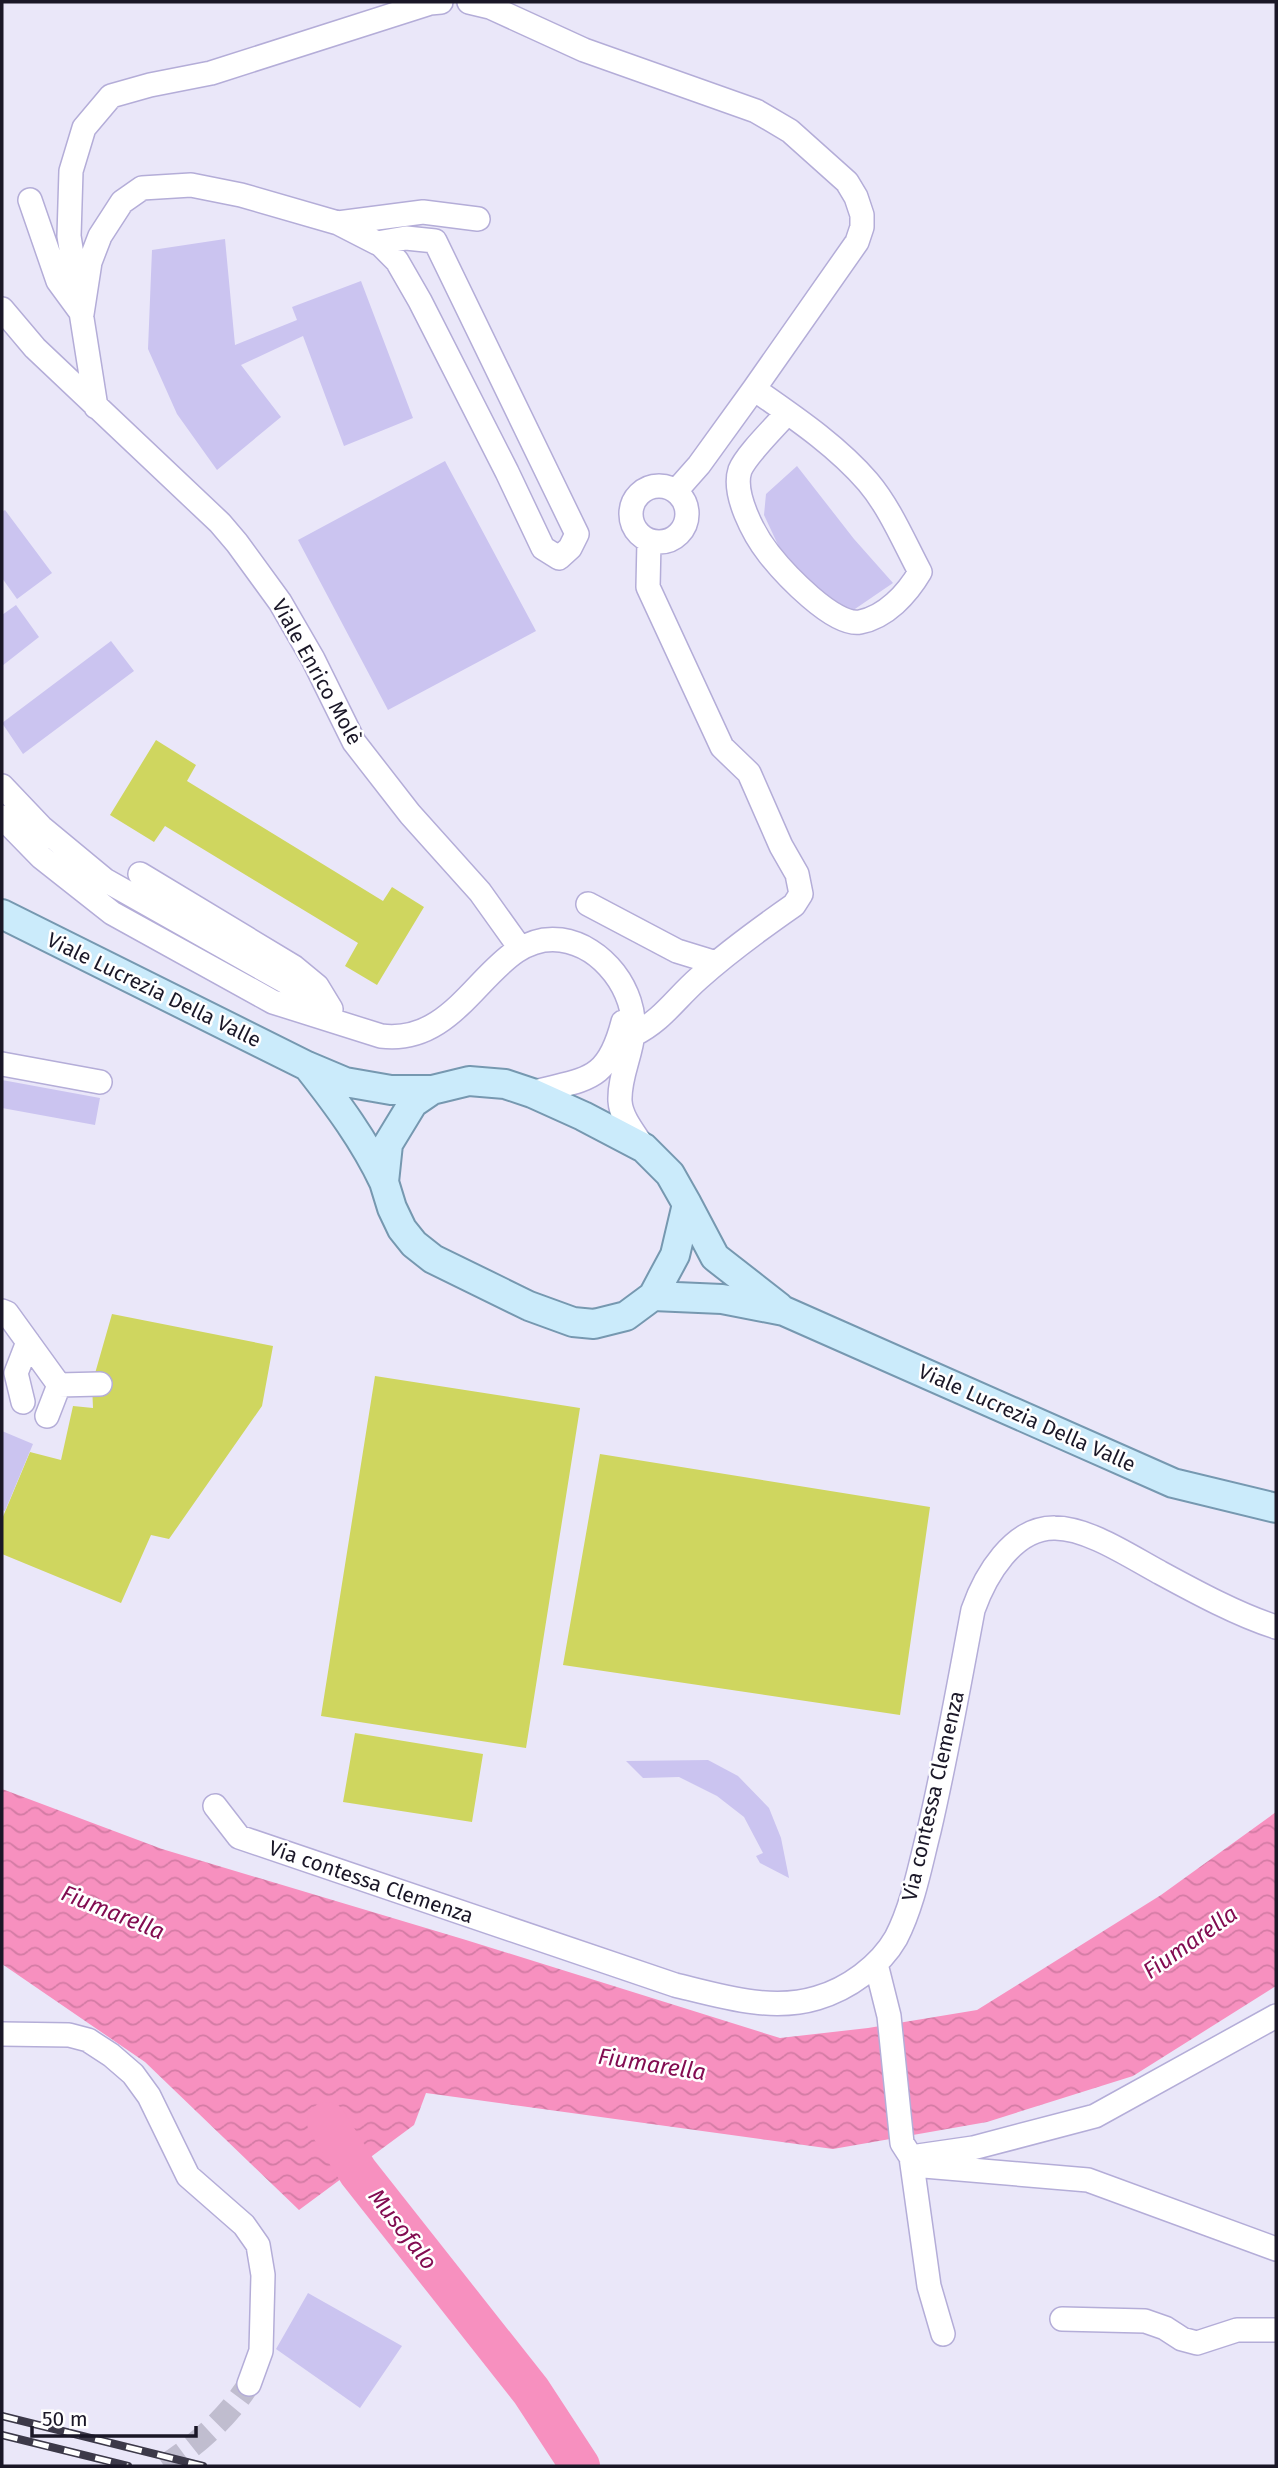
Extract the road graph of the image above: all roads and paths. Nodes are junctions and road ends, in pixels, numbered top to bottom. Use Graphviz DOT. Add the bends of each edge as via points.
graph roads {
  1 [pos="441,2"];
  2 [pos="469,2"];
  3 [pos="30,200"];
  4 [pos="478,219"];
  5 [pos="338,223"];
  6 [pos="377,243"];
  7 [pos="2,310"];
  8 [pos="82,314"];
  9 [pos="754,390"];
  10 [pos="96,407"];
  11 [pos="787,413"];
  12 [pos="676,491"];
  13 [pos="649,541"];
  14 [pos="2,786"];
  15 [pos="2,817"];
  16 [pos="140,874"];
  17 [pos="588,904"];
  18 [pos="2,914"];
  19 [pos="520,948"];
  20 [pos="716,963"];
  21 [pos="628,1002"];
  22 [pos="340,1024"];
  23 [pos="633,1035"];
  24 [pos="2,1064"];
  25 [pos="307,1066"];
  26 [pos="100,1082"];
  27 [pos="432,1090"];
  28 [pos="531,1093"];
  29 [pos="644,1148"];
  30 [pos="384,1182"];
  31 [pos="687,1204"];
  32 [pos="653,1296"];
  33 [pos="2,1311"];
  34 [pos="784,1311"];
  35 [pos="28,1342"];
  36 [pos="100,1384"];
  37 [pos="58,1385"];
  38 [pos="23,1402"];
  39 [pos="47,1416"];
  40 [pos="1276,1508"];
  41 [pos="1276,1626"];
  42 [pos="215,1806"];
  43 [pos="876,1964"];
  44 [pos="1276,2016"];
  45 [pos="2,2034"];
  46 [pos="906,2150"];
  47 [pos="1276,2249"];
  48 [pos="1062,2319"];
  49 [pos="1276,2330"];
  50 [pos="943,2334"];
  51 [pos="249,2384"];
  1 -- 8 [label="street" via="211,73 111,96 84,128 71,171 69,236"];
  2 -- 9 [label="street" via="584,50 756,111 790,131 847,182 862,215 857,242"];
  3 -- 8 [label="street" via="58,281"];
  4 -- 5 [label="street" via="423,212"];
  5 -- 6 [label="street"];
  5 -- 8 [label="street" via="241,194 191,185 142,188 122,202 100,236 90,262"];
  6 -- 6 [label="street" via="397,261 420,301 543,548 559,558 577,534 435,241 406,237"];
  7 -- 10 [label="street, Viale Enrico Molè"];
  8 -- 10 [label="street"];
  9 -- 11 [label="street"];
  9 -- 12 [label="street"];
  10 -- 19 [label="street, Viale Enrico Molè" via="237,543 281,602 354,743 480,892"];
  11 -- 11 [label="street" via="818,434 869,483 920,572 887,610 860,622 845,621 827,611 768,553 739,494 740,472 749,455"];
  12 -- 13 [label="street" via="684,501 687,521 680,533 663,542"];
  12 -- 13 [label="street" via="649,488 635,500 631,509 634,527"];
  13 -- 20 [label="street" via="648,587 722,747 748,773 797,874 801,894 794,905"];
  14 -- 22 [label="street" via="41,827 105,880 286,982"];
  15 -- 22 [label="street" via="41,857 112,913 273,1002"];
  16 -- 22 [label="street" via="294,967 317,986"];
  17 -- 20 [label="street" via="677,951"];
  18 -- 25 [label="main road, Viale Lucrezia Della Valle"];
  19 -- 21 [label="street" via="550,938 589,950 615,973"];
  19 -- 22 [label="street" via="455,1010 426,1028 394,1037"];
  20 -- 23 [label="street" via="651,1026"];
  21 -- 23 [label="street"];
  21 -- 28 [label="street" via="613,1050 594,1076"];
  23 -- 29 [label="street" via="620,1103"];
  24 -- 26 [label="street"];
  25 -- 27 [label="main road, Viale Lucrezia Della Valle" via="345,1082 391,1090"];
  25 -- 30 [label="main road, Viale Lucrezia Della Valle" via="353,1125"];
  27 -- 28 [label="main road, Viale Lucrezia Della Valle" via="469,1082 505,1084"];
  27 -- 30 [label="main road, Viale Lucrezia Della Valle" via="413,1103 388,1144"];
  28 -- 29 [label="main road, Viale Lucrezia Della Valle"];
  29 -- 31 [label="main road, Viale Lucrezia Della Valle" via="670,1174"];
  30 -- 32 [label="main road, Viale Lucrezia Della Valle" via="402,1229 414,1244 529,1306 573,1322 594,1324 626,1316"];
  31 -- 32 [label="main road, Viale Lucrezia Della Valle" via="675,1255"];
  31 -- 34 [label="main road, Viale Lucrezia Della Valle" via="715,1257"];
  32 -- 34 [label="main road, Viale Lucrezia Della Valle" via="722,1299"];
  33 -- 35 [label="street"];
  34 -- 40 [label="main road, Viale Lucrezia Della Valle" via="1173,1483"];
  35 -- 37 [label="street"];
  35 -- 38 [label="street" via="16,1373"];
  36 -- 37 [label="street"];
  37 -- 39 [label="street"];
  41 -- 43 [label="street, Via contessa Clemenza" via="1075,1532 1037,1530 1021,1539 987,1578 973,1610 920,1867 895,1939"];
  42 -- 43 [label="street, Via contessa Clemenza" via="239,1837 675,1985 747,2000 793,2003 837,1990"];
  43 -- 46 [label="street" via="889,2016"];
  44 -- 46 [label="street" via="1095,2116 973,2148"];
  45 -- 51 [label="street" via="69,2035 111,2054 149,2096 188,2176 244,2225 258,2245 263,2275 261,2351"];
  46 -- 47 [label="street" via="924,2166 1088,2180"];
  46 -- 50 [label="street" via="929,2286"];
  48 -- 49 [label="street" via="1145,2321 1196,2343 1237,2330"];
}
